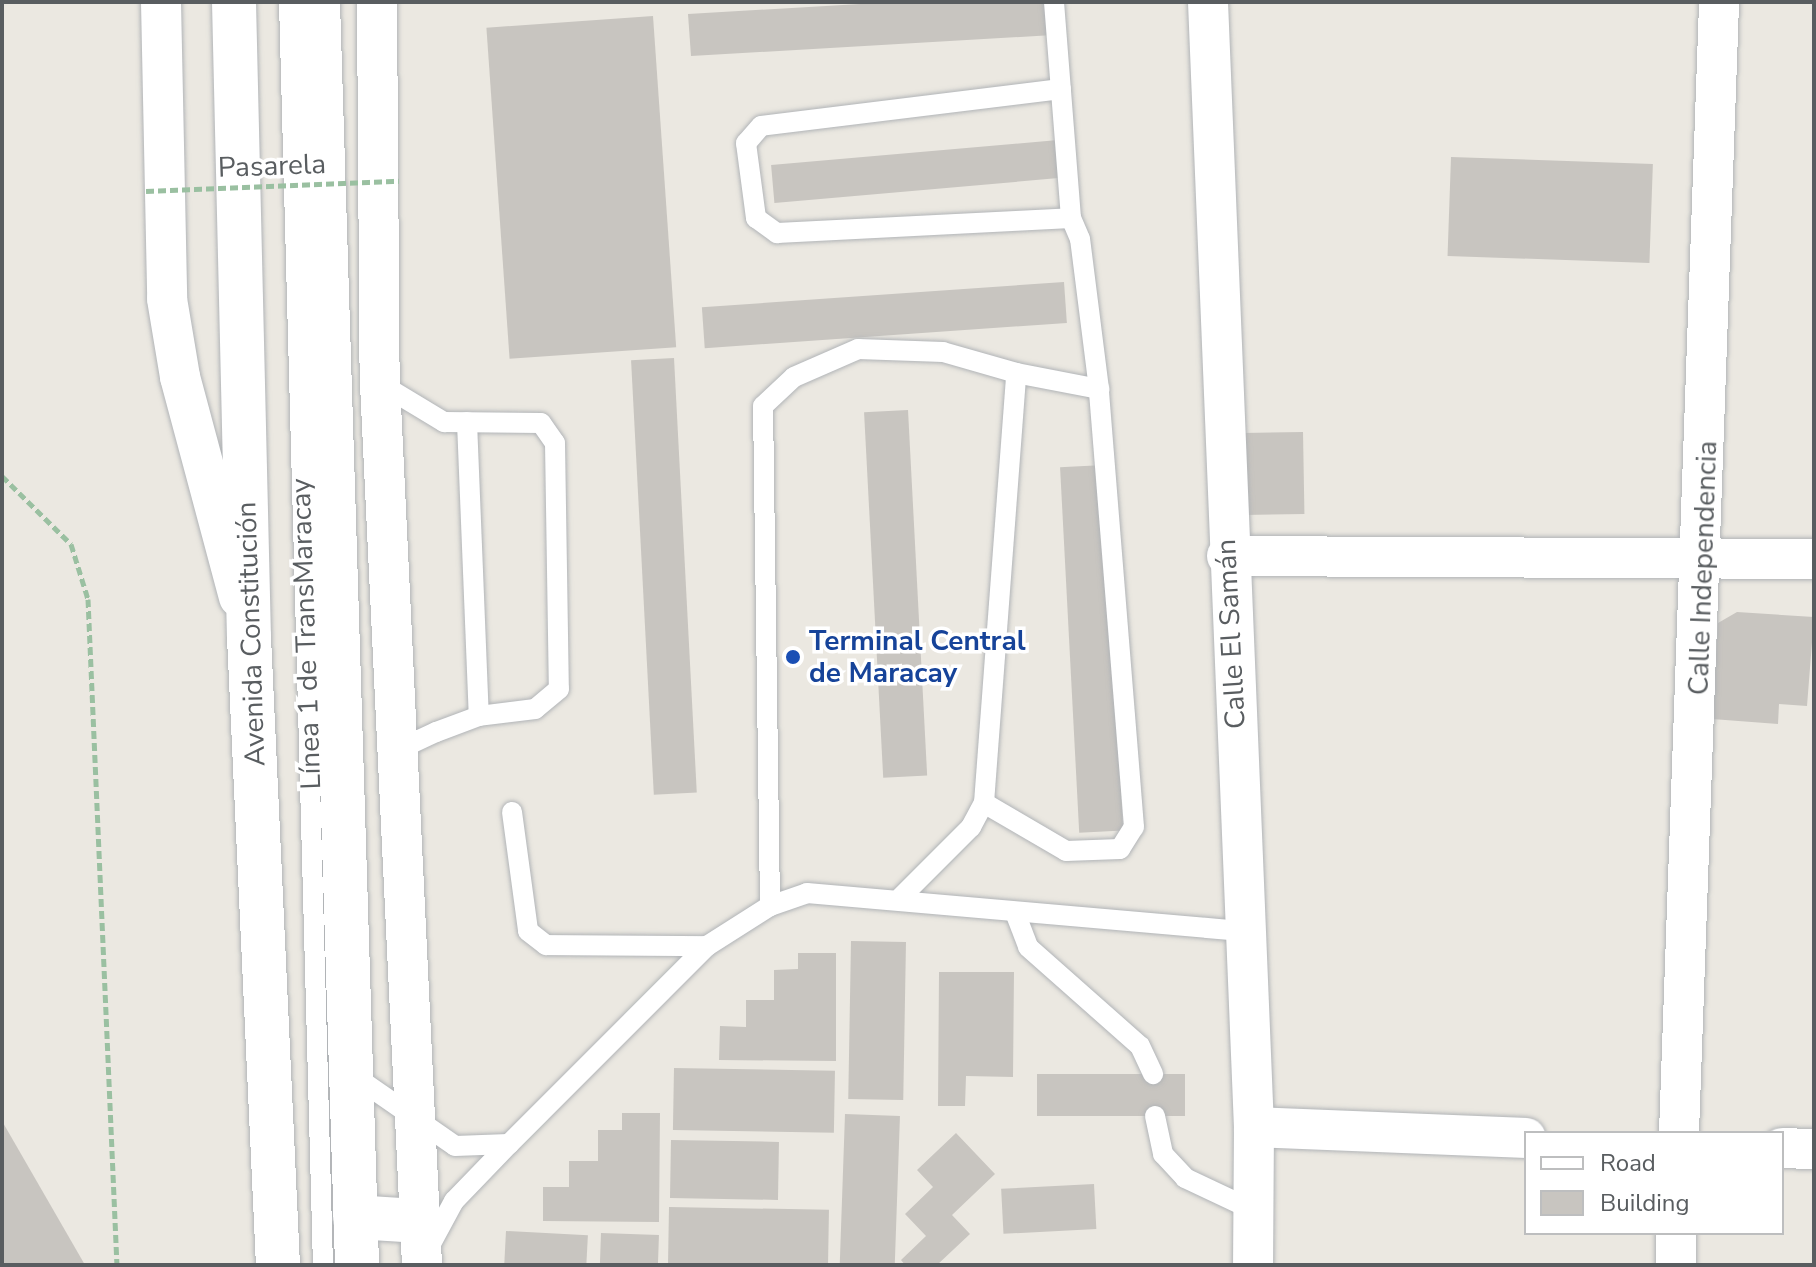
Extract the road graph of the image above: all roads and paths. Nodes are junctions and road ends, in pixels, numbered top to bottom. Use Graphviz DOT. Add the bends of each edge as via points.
graph roads {
  1 [pos="161,2"];
  2 [pos="234,2"];
  3 [pos="289,2"];
  4 [pos="318,2"];
  5 [pos="377,2"];
  6 [pos="1054,2"];
  7 [pos="1208,2"];
  8 [pos="1719,2"];
  9 [pos="1061,89"];
  10 [pos="399,181"];
  11 [pos="146,191"];
  12 [pos="1071,218"];
  13 [pos="1016,373"];
  14 [pos="380,384"];
  15 [pos="1099,389"];
  16 [pos="467,422"];
  17 [pos="2,476"];
  18 [pos="1227,556"];
  19 [pos="1704,556"];
  20 [pos="1814,559"];
  21 [pos="249,637"];
  22 [pos="479,716"];
  23 [pos="397,762"];
  24 [pos="984,803"];
  25 [pos="512,812"];
  26 [pos="901,897"];
  27 [pos="770,906"];
  28 [pos="1016,915"];
  29 [pos="1245,931"];
  30 [pos="707,946"];
  31 [pos="350,1073"];
  32 [pos="1153,1074"];
  33 [pos="1155,1116"];
  34 [pos="416,1120"];
  35 [pos="1254,1127"];
  36 [pos="1679,1131"];
  37 [pos="1524,1138"];
  38 [pos="509,1144"];
  39 [pos="1784,1148"];
  40 [pos="1814,1149"];
  41 [pos="1253,1210"];
  42 [pos="355,1217"];
  43 [pos="1676,1235"];
  44 [pos="421,1249"];
  45 [pos="117,1265"];
  46 [pos="278,1265"];
  47 [pos="323,1265"];
  48 [pos="357,1265"];
  49 [pos="1253,1265"];
  50 [pos="1676,1265"];
  1 -- 21 [label="street" via="167,299 180,377"];
  2 -- 21 [label="street, Avenida Constitución"];
  3 -- 47 [label="lane, Línea 1 de TransMaracay"];
  4 -- 31 [label="street"];
  5 -- 14 [label="street"];
  6 -- 9 [label="lane"];
  7 -- 18 [label="street, Calle El Samán"];
  8 -- 19 [label="street, Calle Independencia"];
  9 -- 12 [label="lane"];
  9 -- 12 [label="lane" via="761,126 746,143 748,170 756,218 777,233"];
  10 -- 11 [label="path, Pasarela, bridge"];
  12 -- 15 [label="lane" via="1080,239"];
  13 -- 15 [label="lane"];
  13 -- 24 [label="lane"];
  13 -- 27 [label="lane" via="943,352 858,349 794,377 763,406"];
  14 -- 16 [label="lane" via="444,422"];
  14 -- 23 [label="street"];
  15 -- 24 [label="lane" via="1134,827 1120,849 1066,851"];
  16 -- 22 [label="lane"];
  16 -- 22 [label="lane" via="541,423 555,443 559,689 535,709"];
  17 -- 45 [label="path" via="71,544 88,599"];
  18 -- 19 [label="street"];
  18 -- 29 [label="street, Calle El Samán"];
  19 -- 20 [label="street"];
  19 -- 36 [label="street, Calle Independencia"];
  21 -- 46 [label="street, Avenida Constitución"];
  22 -- 23 [label="lane" via="406,746"];
  23 -- 34 [label="street"];
  24 -- 26 [label="lane" via="971,827"];
  25 -- 30 [label="lane" via="528,931 546,945"];
  26 -- 27 [label="lane" via="807,893"];
  26 -- 28 [label="lane"];
  27 -- 30 [label="lane"];
  28 -- 29 [label="lane"];
  28 -- 32 [label="lane" via="1028,947 1140,1046"];
  29 -- 35 [label="street, Calle El Samán"];
  30 -- 38 [label="lane"];
  31 -- 34 [label="lane"];
  31 -- 42 [label="street"];
  33 -- 41 [label="lane" via="1163,1154 1185,1178"];
  34 -- 38 [label="lane" via="455,1146"];
  34 -- 44 [label="street"];
  35 -- 37 [label="street"];
  35 -- 41 [label="street, Calle El Samán"];
  38 -- 44 [label="lane" via="454,1201"];
  39 -- 40 [label="street"];
  41 -- 49 [label="street, Calle El Samán"];
  42 -- 44 [label="street"];
  42 -- 48 [label="street"];
  43 -- 50 [label="street"];
}
